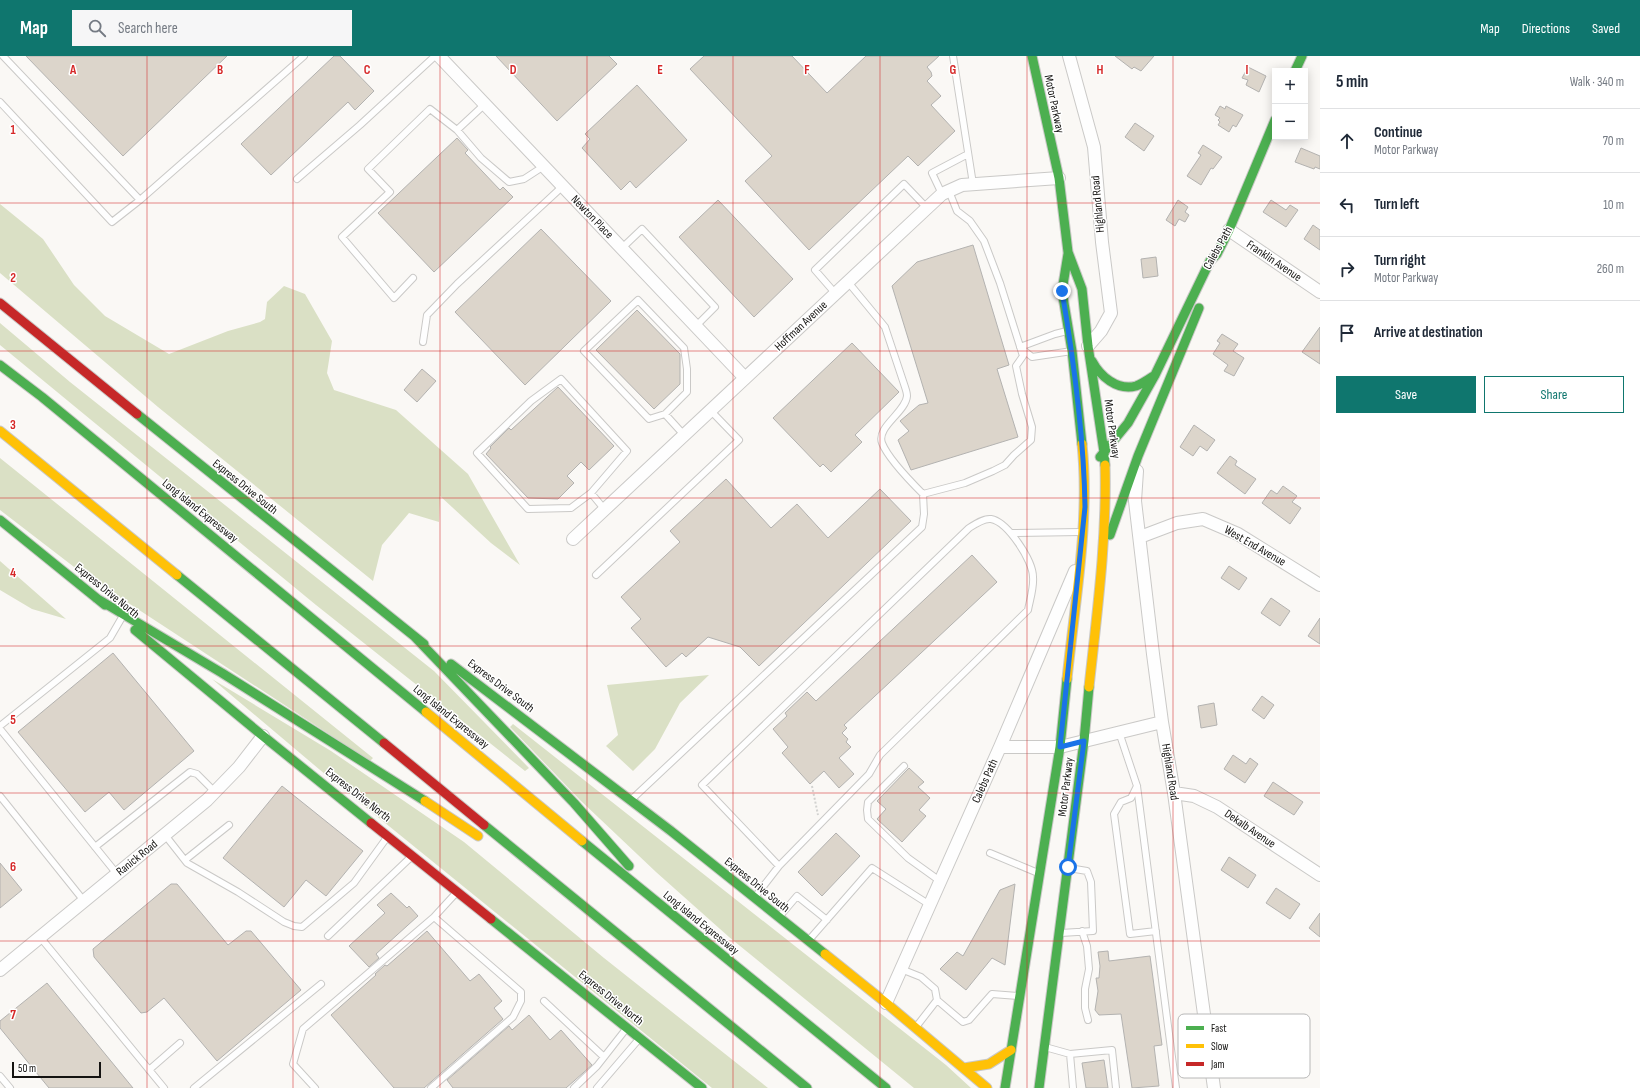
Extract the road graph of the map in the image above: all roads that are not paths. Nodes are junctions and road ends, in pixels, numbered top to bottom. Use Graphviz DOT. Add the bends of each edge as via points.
graph roads {
  1 [pos="2,56"];
  2 [pos="304,56"];
  3 [pos="435,56"];
  4 [pos="439,56"];
  5 [pos="953,56"];
  6 [pos="1032,56"];
  7 [pos="1069,56"];
  8 [pos="1302,56"];
  9 [pos="1297,68"];
  10 [pos="0,102"];
  11 [pos="485,104"];
  12 [pos="1272,127"];
  13 [pos="457,130"];
  14 [pos="968,154"];
  15 [pos="544,166"];
  16 [pos="1059,178"];
  17 [pos="297,179"];
  18 [pos="972,184"];
  19 [pos="563,186"];
  20 [pos="946,192"];
  21 [pos="140,200"];
  22 [pos="927,208"];
  23 [pos="1229,230"];
  24 [pos="622,248"];
  25 [pos="1068,252"];
  26 [pos="1217,254"];
  27 [pos="413,278"];
  28 [pos="848,282"];
  29 [pos="1320,292"];
  30 [pos="835,294"];
  31 [pos="0,303"];
  32 [pos="696,326"];
  33 [pos="1068,330"];
  34 [pos="422,342"];
  35 [pos="1020,347"];
  36 [pos="1072,351"];
  37 [pos="1088,351"];
  38 [pos="0,365"];
  39 [pos="1155,375"];
  40 [pos="745,378"];
  41 [pos="710,410"];
  42 [pos="665,414"];
  43 [pos="0,431"];
  44 [pos="684,435"];
  45 [pos="1104,452"];
  46 [pos="1138,456"];
  47 [pos="1085,475"];
  48 [pos="591,493"];
  49 [pos="923,494"];
  50 [pos="605,510"];
  51 [pos="0,520"];
  52 [pos="1082,532"];
  53 [pos="1011,533"];
  54 [pos="1140,537"];
  55 [pos="573,539"];
  56 [pos="1103,553"];
  57 [pos="1080,557"];
  58 [pos="596,576"];
  59 [pos="1320,585"];
  60 [pos="96,598"];
  61 [pos="121,619"];
  62 [pos="414,636"];
  63 [pos="1162,722"];
  64 [pos="0,726"];
  65 [pos="0,730"];
  66 [pos="1119,732"];
  67 [pos="263,736"];
  68 [pos="1084,741"];
  69 [pos="1000,747"];
  70 [pos="1060,747"];
  71 [pos="904,766"];
  72 [pos="1137,786"];
  73 [pos="215,792"];
  74 [pos="1174,793"];
  75 [pos="0,796"];
  76 [pos="632,800"];
  77 [pos="229,825"];
  78 [pos="165,835"];
  79 [pos="389,835"];
  80 [pos="482,840"];
  81 [pos="95,847"];
  82 [pos="990,853"];
  83 [pos="413,854"];
  84 [pos="185,860"];
  85 [pos="779,866"];
  86 [pos="1068,867"];
  87 [pos="1039,873"];
  88 [pos="117,874"];
  89 [pos="1320,875"];
  90 [pos="534,878"];
  91 [pos="940,881"];
  92 [pos="458,891"];
  93 [pos="754,898"];
  94 [pos="84,901"];
  95 [pos="658,903"];
  96 [pos="930,905"];
  97 [pos="434,917"];
  98 [pos="779,918"];
  99 [pos="827,920"];
  100 [pos="1156,930"];
  101 [pos="1082,931"];
  102 [pos="1059,933"];
  103 [pos="328,936"];
  104 [pos="40,937"];
  105 [pos="808,941"];
  106 [pos="901,969"];
  107 [pos="0,970"];
  108 [pos="321,984"];
  109 [pos="682,986"];
  110 [pos="1020,996"];
  111 [pos="937,1000"];
  112 [pos="544,1001"];
  113 [pos="886,1003"];
  114 [pos="1204,1014"];
  115 [pos="1088,1020"];
  116 [pos="628,1027"];
  117 [pos="916,1028"];
  118 [pos="640,1038"];
  119 [pos="180,1043"];
  120 [pos="1044,1047"];
  121 [pos="1011,1050"];
  122 [pos="1070,1054"];
  123 [pos="604,1057"];
  124 [pos="964,1068"];
  125 [pos="149,1070"];
  126 [pos="0,1076"];
  127 [pos="1213,1078"];
  128 [pos="10,1088"];
  129 [pos="164,1088"];
  130 [pos="194,1088"];
  131 [pos="315,1088"];
  132 [pos="431,1088"];
  133 [pos="574,1088"];
  134 [pos="597,1088"];
  135 [pos="702,1088"];
  136 [pos="807,1088"];
  137 [pos="886,1088"];
  138 [pos="987,1088"];
  139 [pos="1006,1088"];
  140 [pos="1039,1088"];
  141 [pos="1073,1088"];
  142 [pos="1116,1088"];
  143 [pos="1176,1088"];
  144 [pos="1214,1088"];
  1 -- 21 [label="lane"];
  2 -- 21 [label="lane"];
  3 -- 17 [label="lane"];
  4 -- 11 [label="street, Newton Place"];
  5 -- 14 [label="lane"];
  6 -- 16 [label="main road, Motor Parkway"];
  7 -- 37 [label="street, Highland Road" via="1094,147 1111,313"];
  8 -- 9 [label="main road"];
  10 -- 21 [label="lane" via="112,222"];
  11 -- 13 [label="lane"];
  11 -- 15 [label="street, Newton Place"];
  12 -- 23 [label="main road, Calebs Path"];
  13 -- 15 [label="lane" via="481,158 509,182 524,179"];
  13 -- 27 [label="lane" via="430,109 368,169 390,192 342,237 394,298"];
  14 -- 18 [label="lane"];
  14 -- 20 [label="lane" via="932,173"];
  15 -- 19 [label="street, Newton Place"];
  16 -- 18 [label="street, Hoffman Avenue"];
  16 -- 25 [label="main road, Motor Parkway"];
  18 -- 20 [label="street, Hoffman Avenue"];
  19 -- 24 [label="street, Newton Place"];
  19 -- 34 [label="lane" via="427,315"];
  20 -- 22 [label="street, Hoffman Avenue"];
  20 -- 35 [label="lane" via="957,211 970,221 984,241"];
  22 -- 28 [label="street, Hoffman Avenue"];
  22 -- 30 [label="lane" via="904,184 815,270"];
  23 -- 26 [label="main road, Calebs Path"];
  23 -- 29 [label="street, Franklin Avenue"];
  24 -- 32 [label="street, Newton Place"];
  24 -- 32 [label="lane" via="642,229 715,307"];
  25 -- 33 [label="main road, Motor Parkway" via="1062,291"];
  25 -- 37 [label="main road, Motor Parkway" via="1082,289"];
  26 -- 39 [label="main road, Calebs Path" via="1210,261"];
  26 -- 46 [label="main road" via="1217,264"];
  28 -- 30 [label="street, Hoffman Avenue"];
  28 -- 49 [label="lane" via="885,327 907,395 904,404 882,432 882,443"];
  30 -- 40 [label="street, Hoffman Avenue"];
  31 -- 62 [label="main road, Express Drive South"];
  32 -- 40 [label="street, Newton Place"];
  33 -- 35 [label="lane"];
  33 -- 36 [label="main road, Motor Parkway"];
  35 -- 36 [label="lane" via="1032,357"];
  35 -- 49 [label="lane" via="1023,356 1016,366 1032,427 1031,440 1005,465 993,472 966,483"];
  36 -- 47 [label="main road, Motor Parkway"];
  37 -- 39 [label="main road" via="1097,371 1115,385 1138,385"];
  37 -- 45 [label="main road, Motor Parkway"];
  38 -- 95 [label="main road, Long Island Expressway"];
  39 -- 45 [label="main road, Calebs Path" via="1128,423"];
  40 -- 41 [label="street, Hoffman Avenue"];
  41 -- 44 [label="street, Hoffman Avenue"];
  41 -- 58 [label="lane" via="739,440"];
  42 -- 42 [label="lane" via="649,419 584,351 638,300 684,348 687,392"];
  42 -- 44 [label="lane"];
  43 -- 109 [label="main road"];
  44 -- 50 [label="street, Hoffman Avenue"];
  45 -- 47 [label="main road, Calebs Path"];
  45 -- 56 [label="main road, Motor Parkway" via="1106,502"];
  46 -- 54 [label="street, Highland Road" via="1135,500"];
  46 -- 56 [label="main road"];
  47 -- 52 [label="main road, Motor Parkway"];
  48 -- 48 [label="lane" via="571,508 528,509 477,453 531,401 561,379 627,451"];
  48 -- 50 [label="lane"];
  49 -- 76 [label="lane" via="922,527"];
  50 -- 55 [label="street, Hoffman Avenue"];
  51 -- 60 [label="main road, Express Drive North"];
  52 -- 53 [label="lane"];
  52 -- 57 [label="main road, Motor Parkway"];
  53 -- 85 [label="lane" via="1030,563 1034,576 1028,610 880,755 870,774"];
  53 -- 85 [label="lane" via="1000,522 991,519 980,521 969,528 702,785"];
  54 -- 59 [label="street, West End Avenue" via="1177,523 1203,519 1238,534"];
  54 -- 63 [label="street, Highland Road"];
  56 -- 68 [label="main road, Motor Parkway"];
  57 -- 69 [label="street, Calebs Path"];
  57 -- 70 [label="main road, Motor Parkway"];
  60 -- 61 [label="main road, Express Drive North"];
  60 -- 80 [label="main road" via="222,672"];
  61 -- 64 [label="lane" via="110,638"];
  61 -- 67 [label="main road, Express Drive North"];
  62 -- 76 [label="main road, Express Drive South"];
  62 -- 95 [label="main road" via="574,803 624,859"];
  63 -- 66 [label="street"];
  63 -- 74 [label="street, Highland Road"];
  65 -- 81 [label="lane"];
  66 -- 68 [label="street"];
  66 -- 72 [label="lane"];
  67 -- 73 [label="street, Ranick Road"];
  67 -- 79 [label="main road, Express Drive North"];
  68 -- 70 [label="street"];
  68 -- 86 [label="main road, Motor Parkway"];
  69 -- 70 [label="street"];
  69 -- 91 [label="street, Calebs Path"];
  70 -- 87 [label="main road, Motor Parkway"];
  71 -- 91 [label="lane" via="868,802 868,819 908,858"];
  72 -- 100 [label="lane"];
  72 -- 100 [label="lane" via="1131,798 1121,802 1114,814 1130,934"];
  73 -- 78 [label="street, Ranick Road"];
  73 -- 81 [label="lane" via="197,774 190,772"];
  74 -- 89 [label="street, Dekalb Avenue" via="1194,796 1216,807"];
  74 -- 114 [label="street, Highland Road"];
  75 -- 94 [label="lane"];
  76 -- 93 [label="main road, Express Drive South"];
  77 -- 84 [label="lane"];
  78 -- 84 [label="lane"];
  78 -- 88 [label="street, Ranick Road"];
  79 -- 83 [label="main road, Express Drive North"];
  79 -- 84 [label="lane" via="354,884 302,927 284,922"];
  81 -- 88 [label="lane"];
  82 -- 87 [label="lane"];
  83 -- 92 [label="main road, Express Drive North"];
  83 -- 103 [label="lane"];
  85 -- 93 [label="lane"];
  86 -- 101 [label="lane" via="1087,871 1091,882 1093,931"];
  86 -- 102 [label="main road, Motor Parkway"];
  87 -- 110 [label="main road, Motor Parkway"];
  88 -- 94 [label="street, Ranick Road"];
  90 -- 109 [label="main road"];
  91 -- 96 [label="street, Calebs Path"];
  92 -- 97 [label="lane"];
  92 -- 116 [label="main road, Express Drive North"];
  93 -- 98 [label="main road, Express Drive South"];
  94 -- 104 [label="street, Ranick Road"];
  95 -- 137 [label="main road, Long Island Expressway"];
  96 -- 99 [label="lane" via="872,868"];
  96 -- 106 [label="street, Calebs Path"];
  97 -- 131 [label="lane" via="303,1029 293,1064"];
  97 -- 132 [label="lane" via="521,992 522,1001 513,1017"];
  98 -- 99 [label="lane" via="797,896"];
  98 -- 105 [label="main road, Express Drive South"];
  99 -- 105 [label="lane"];
  100 -- 143 [label="lane"];
  101 -- 102 [label="lane"];
  101 -- 115 [label="lane" via="1087,946 1089,969 1085,989"];
  102 -- 120 [label="main road, Motor Parkway"];
  104 -- 107 [label="street, Ranick Road"];
  104 -- 125 [label="lane"];
  105 -- 113 [label="main road, Express Drive South"];
  106 -- 111 [label="lane" via="921,977 935,989"];
  106 -- 113 [label="street, Calebs Path"];
  108 -- 130 [label="lane"];
  109 -- 136 [label="main road"];
  110 -- 111 [label="lane" via="992,994 969,1020 963,1022"];
  110 -- 121 [label="main road, Motor Parkway"];
  111 -- 117 [label="lane"];
  112 -- 123 [label="lane"];
  113 -- 117 [label="main road, Express Drive South"];
  116 -- 118 [label="main road, Express Drive North"];
  116 -- 123 [label="lane"];
  117 -- 124 [label="main road, Express Drive South"];
  118 -- 134 [label="lane"];
  118 -- 135 [label="main road, Express Drive North"];
  119 -- 125 [label="lane"];
  120 -- 122 [label="lane"];
  120 -- 140 [label="main road, Motor Parkway"];
  121 -- 124 [label="main road" via="989,1064"];
  121 -- 139 [label="main road, Motor Parkway"];
  122 -- 141 [label="lane"];
  122 -- 142 [label="lane" via="1112,1050"];
  123 -- 133 [label="lane"];
  124 -- 138 [label="main road, Express Drive South"];
  125 -- 129 [label="lane"];
  126 -- 128 [label="lane"];
  127 -- 144 [label="street, Highland Road"];
}
